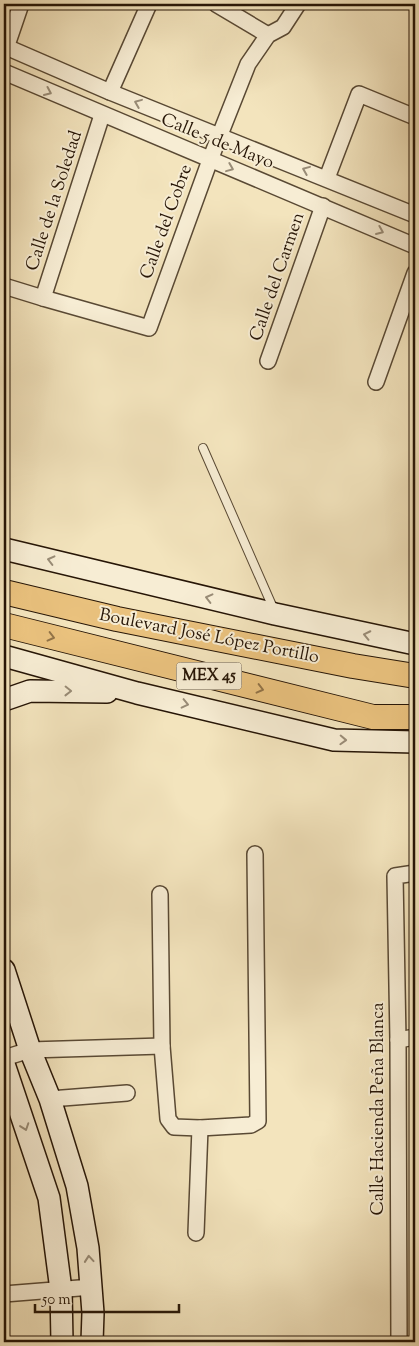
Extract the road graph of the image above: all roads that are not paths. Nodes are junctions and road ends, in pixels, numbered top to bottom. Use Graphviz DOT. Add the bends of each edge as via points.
graph roads {
  1 [pos="21,4"];
  2 [pos="150,4"];
  3 [pos="216,4"];
  4 [pos="298,4"];
  5 [pos="268,35"];
  6 [pos="5,47"];
  7 [pos="4,72"];
  8 [pos="110,92"];
  9 [pos="102,115"];
  10 [pos="415,117"];
  11 [pos="219,135"];
  12 [pos="210,160"];
  13 [pos="327,178"];
  14 [pos="323,206"];
  15 [pos="415,215"];
  16 [pos="415,246"];
  17 [pos="415,273"];
  18 [pos="4,286"];
  19 [pos="42,298"];
  20 [pos="268,361"];
  21 [pos="376,382"];
  22 [pos="203,448"];
  23 [pos="4,549"];
  24 [pos="4,592"];
  25 [pos="275,614"];
  26 [pos="4,625"];
  27 [pos="415,644"];
  28 [pos="4,656"];
  29 [pos="415,676"];
  30 [pos="137,693"];
  31 [pos="4,700"];
  32 [pos="415,717"];
  33 [pos="415,742"];
  34 [pos="255,854"];
  35 [pos="415,873"];
  36 [pos="160,894"];
  37 [pos="4,970"];
  38 [pos="415,1037"];
  39 [pos="398,1040"];
  40 [pos="162,1046"];
  41 [pos="30,1050"];
  42 [pos="4,1058"];
  43 [pos="4,1064"];
  44 [pos="127,1093"];
  45 [pos="50,1098"];
  46 [pos="200,1128"];
  47 [pos="196,1232"];
  48 [pos="92,1287"];
  49 [pos="61,1290"];
  50 [pos="4,1294"];
  51 [pos="62,1342"];
  52 [pos="92,1342"];
  53 [pos="399,1342"];
  1 -- 6 [label="street"];
  2 -- 8 [label="street"];
  3 -- 5 [label="street"];
  4 -- 5 [label="street, Calle del Cobre" via="283,27"];
  5 -- 11 [label="street, Calle del Cobre" via="248,64"];
  6 -- 8 [label="street, Calle 5 de Mayo"];
  7 -- 9 [label="street, Calle 5 de Mayo, one-way"];
  11 -- 8 [label="street, Calle 5 de Mayo, one-way"];
  9 -- 12 [label="street, Calle 5 de Mayo"];
  9 -- 19 [label="street, Calle de la Soledad"];
  10 -- 13 [label="street" via="359,94"];
  11 -- 12 [label="street, Calle del Cobre"];
  13 -- 11 [label="street, Calle 5 de Mayo, one-way"];
  12 -- 14 [label="street, Calle 5 de Mayo, one-way"];
  12 -- 19 [label="street, Calle del Cobre" via="149,328"];
  13 -- 15 [label="street, Calle 5 de Mayo"];
  14 -- 16 [label="street, Calle 5 de Mayo, one-way"];
  14 -- 20 [label="street, Calle del Carmen"];
  17 -- 21 [label="street"];
  18 -- 19 [label="street"];
  22 -- 25 [label="lane"];
  25 -- 23 [label="street, one-way"];
  24 -- 29 [label="main road, Boulevard José López Portillo / MEX 45" via="116,619"];
  27 -- 25 [label="street, one-way"];
  26 -- 32 [label="main road, Boulevard José López Portillo / MEX 45, one-way" via="373,717"];
  28 -- 30 [label="street"];
  31 -- 30 [label="street, one-way" via="30,691"];
  30 -- 33 [label="street, one-way" via="334,740"];
  34 -- 46 [label="street" via="258,1121 251,1125"];
  35 -- 39 [label="street, Calle Hacienda Peña Blanca" via="395,876"];
  36 -- 40 [label="street"];
  37 -- 41 [label="street"];
  38 -- 39 [label="street"];
  39 -- 53 [label="street, Calle Hacienda Peña Blanca"];
  40 -- 41 [label="street"];
  40 -- 46 [label="street" via="168,1119 174,1127"];
  41 -- 42 [label="street"];
  41 -- 45 [label="street"];
  43 -- 49 [label="street, one-way" via="49,1198"];
  44 -- 45 [label="street"];
  48 -- 45 [label="street, one-way" via="77,1186"];
  46 -- 47 [label="street"];
  48 -- 49 [label="street"];
  48 -- 52 [label="street"];
  49 -- 50 [label="street"];
  49 -- 51 [label="street"];
}
